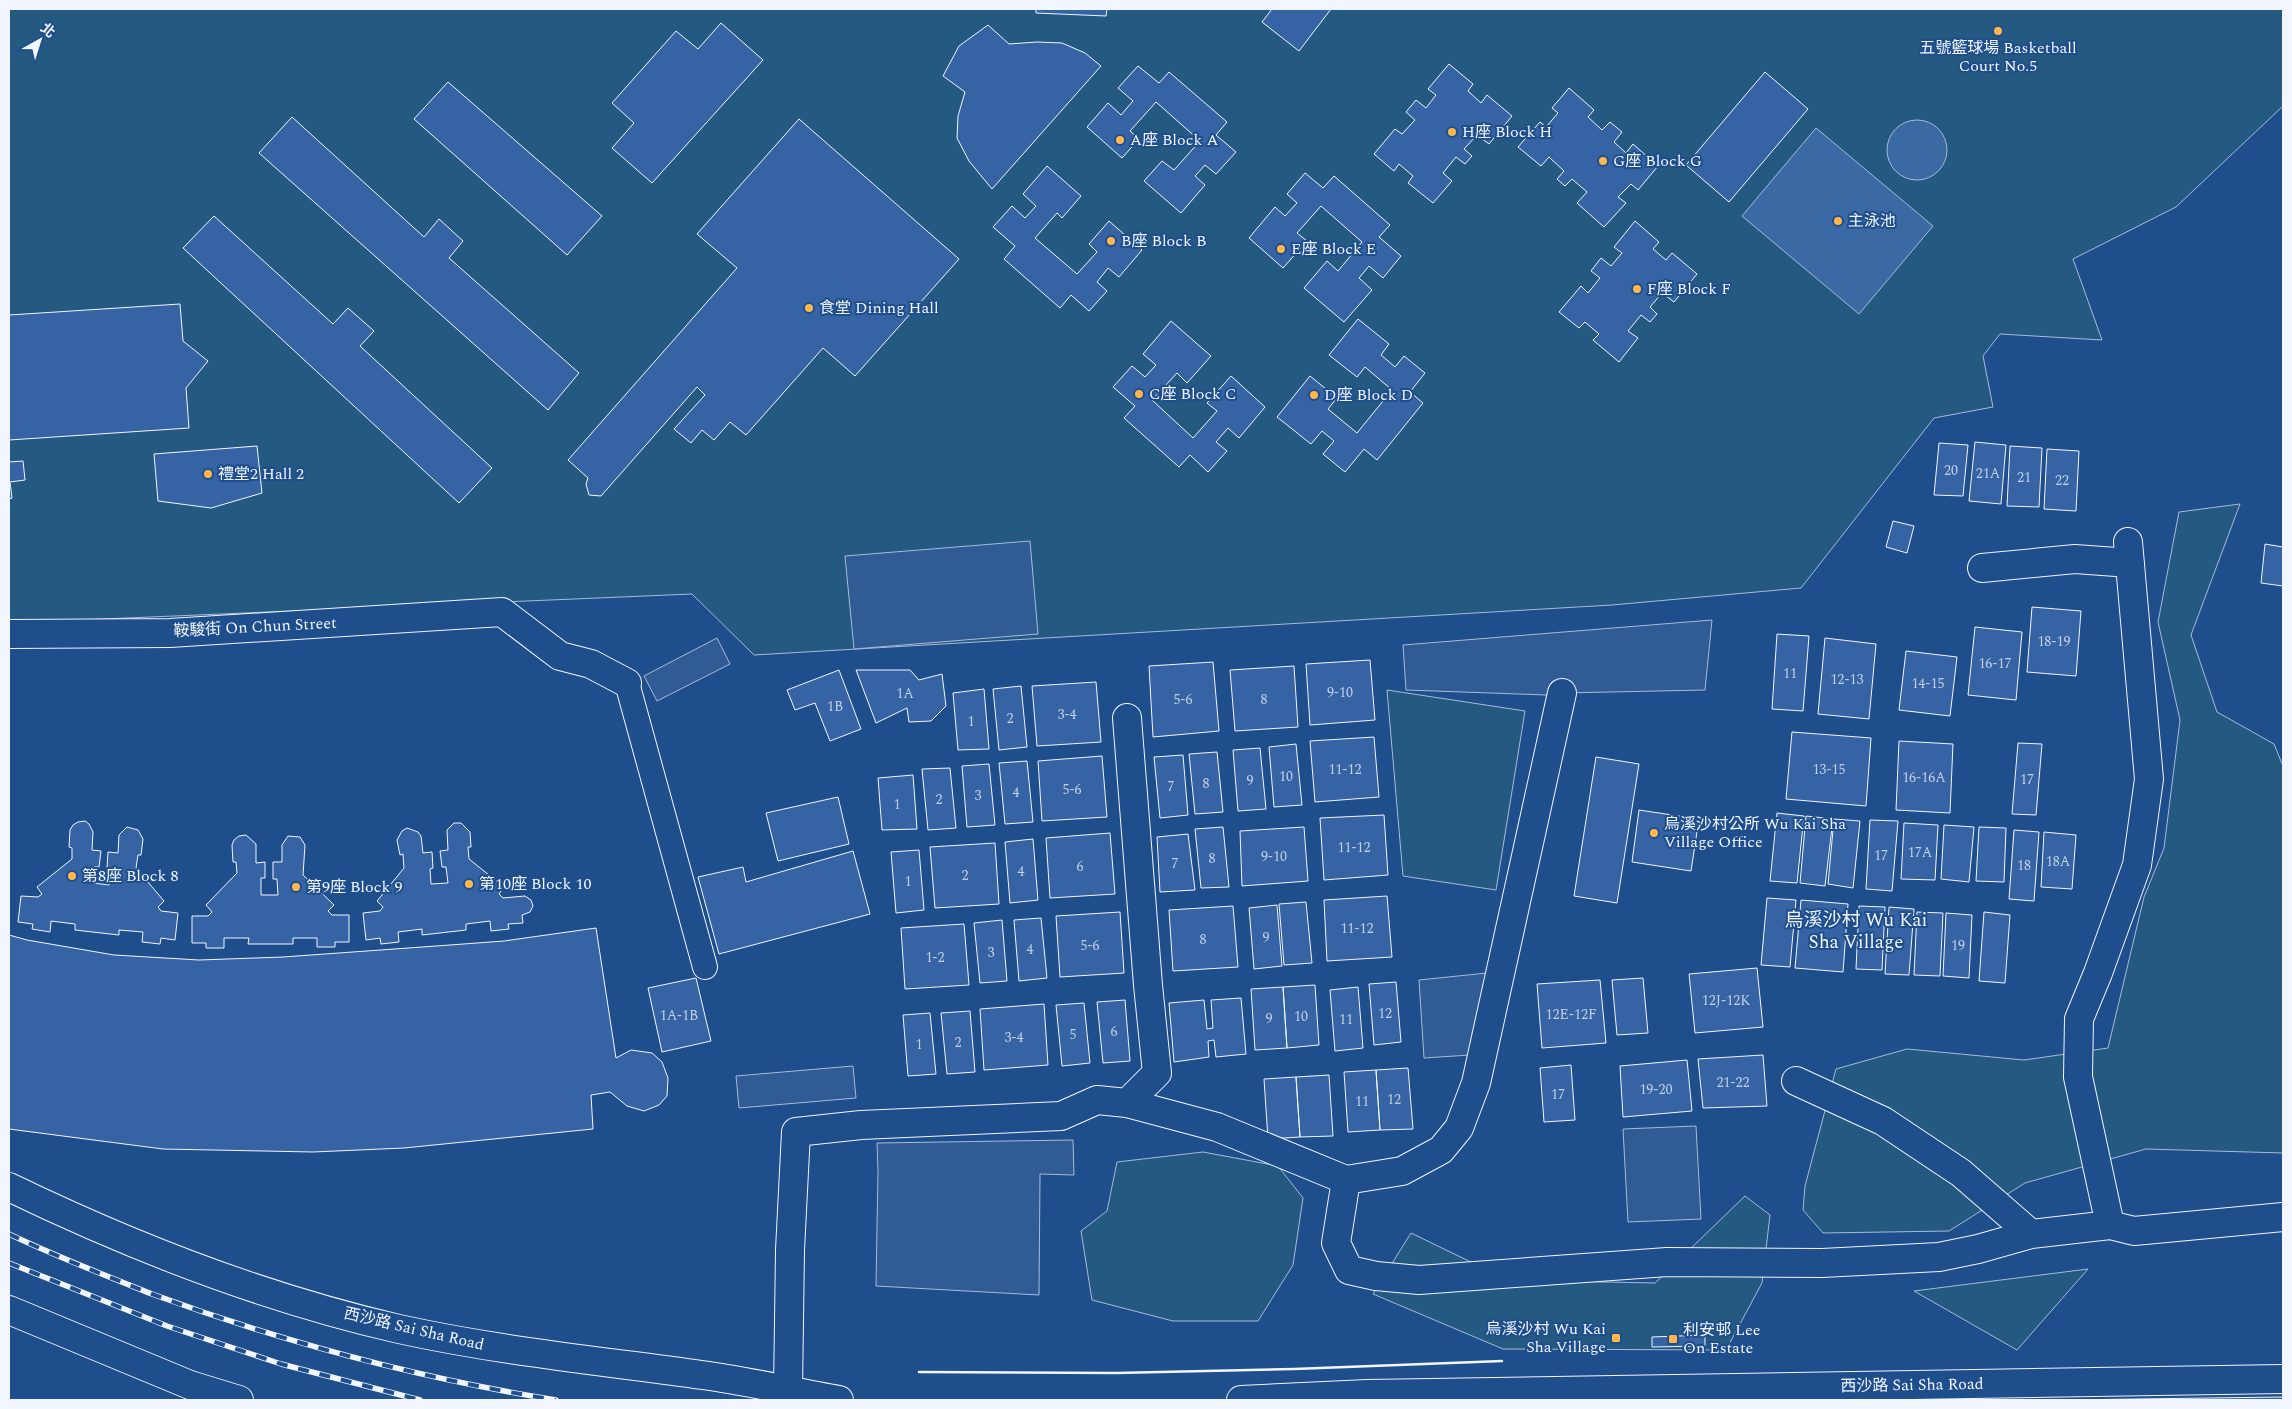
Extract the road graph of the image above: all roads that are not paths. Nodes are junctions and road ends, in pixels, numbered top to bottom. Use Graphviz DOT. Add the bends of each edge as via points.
graph roads {
  1 [pos="1982,568"];
  2 [pos="9,634"];
  3 [pos="627,683"];
  4 [pos="1562,693"];
  5 [pos="1127,718"];
  6 [pos="705,967"];
  7 [pos="1796,1081"];
  8 [pos="1127,1103"];
  9 [pos="1346,1180"];
  10 [pos="9,1187"];
  11 [pos="2283,1217"];
  12 [pos="2110,1226"];
  13 [pos="2031,1234"];
  14 [pos="9,1310"];
  15 [pos="2283,1379"];
  16 [pos="788,1392"];
  17 [pos="239,1400"];
  18 [pos="839,1400"];
  19 [pos="1241,1400"];
  1 -- 12 [label="street" via="2129,553 2149,780 2137,865 2079,1019 2078,1077"];
  2 -- 3 [label="street, 鞍駿街 On Chun Street" via="170,633 502,612 560,656 591,664"];
  3 -- 6 [label="street"];
  4 -- 9 [label="street" via="1476,1083 1459,1128 1440,1150 1402,1172"];
  5 -- 8 [label="street" via="1157,1073"];
  7 -- 13 [label="street" via="1883,1121 1961,1173"];
  8 -- 9 [label="street" via="1217,1127"];
  8 -- 16 [label="street" via="1097,1100 1061,1116 796,1132"];
  9 -- 13 [label="street" via="1336,1243 1349,1270 1419,1280 1667,1262 1822,1263 1939,1256"];
  10 -- 16 [label="street, 西沙路 Sai Sha Road" via="171,1258 279,1296 398,1328 523,1352 705,1376"];
  11 -- 12 [label="street" via="2134,1231"];
  12 -- 13 [label="street"];
  14 -- 17 [label="street" via="190,1385"];
  15 -- 19 [label="street, 西沙路 Sai Sha Road" via="1367,1394"];
  16 -- 18 [label="street, 西沙路 Sai Sha Road"];
}
